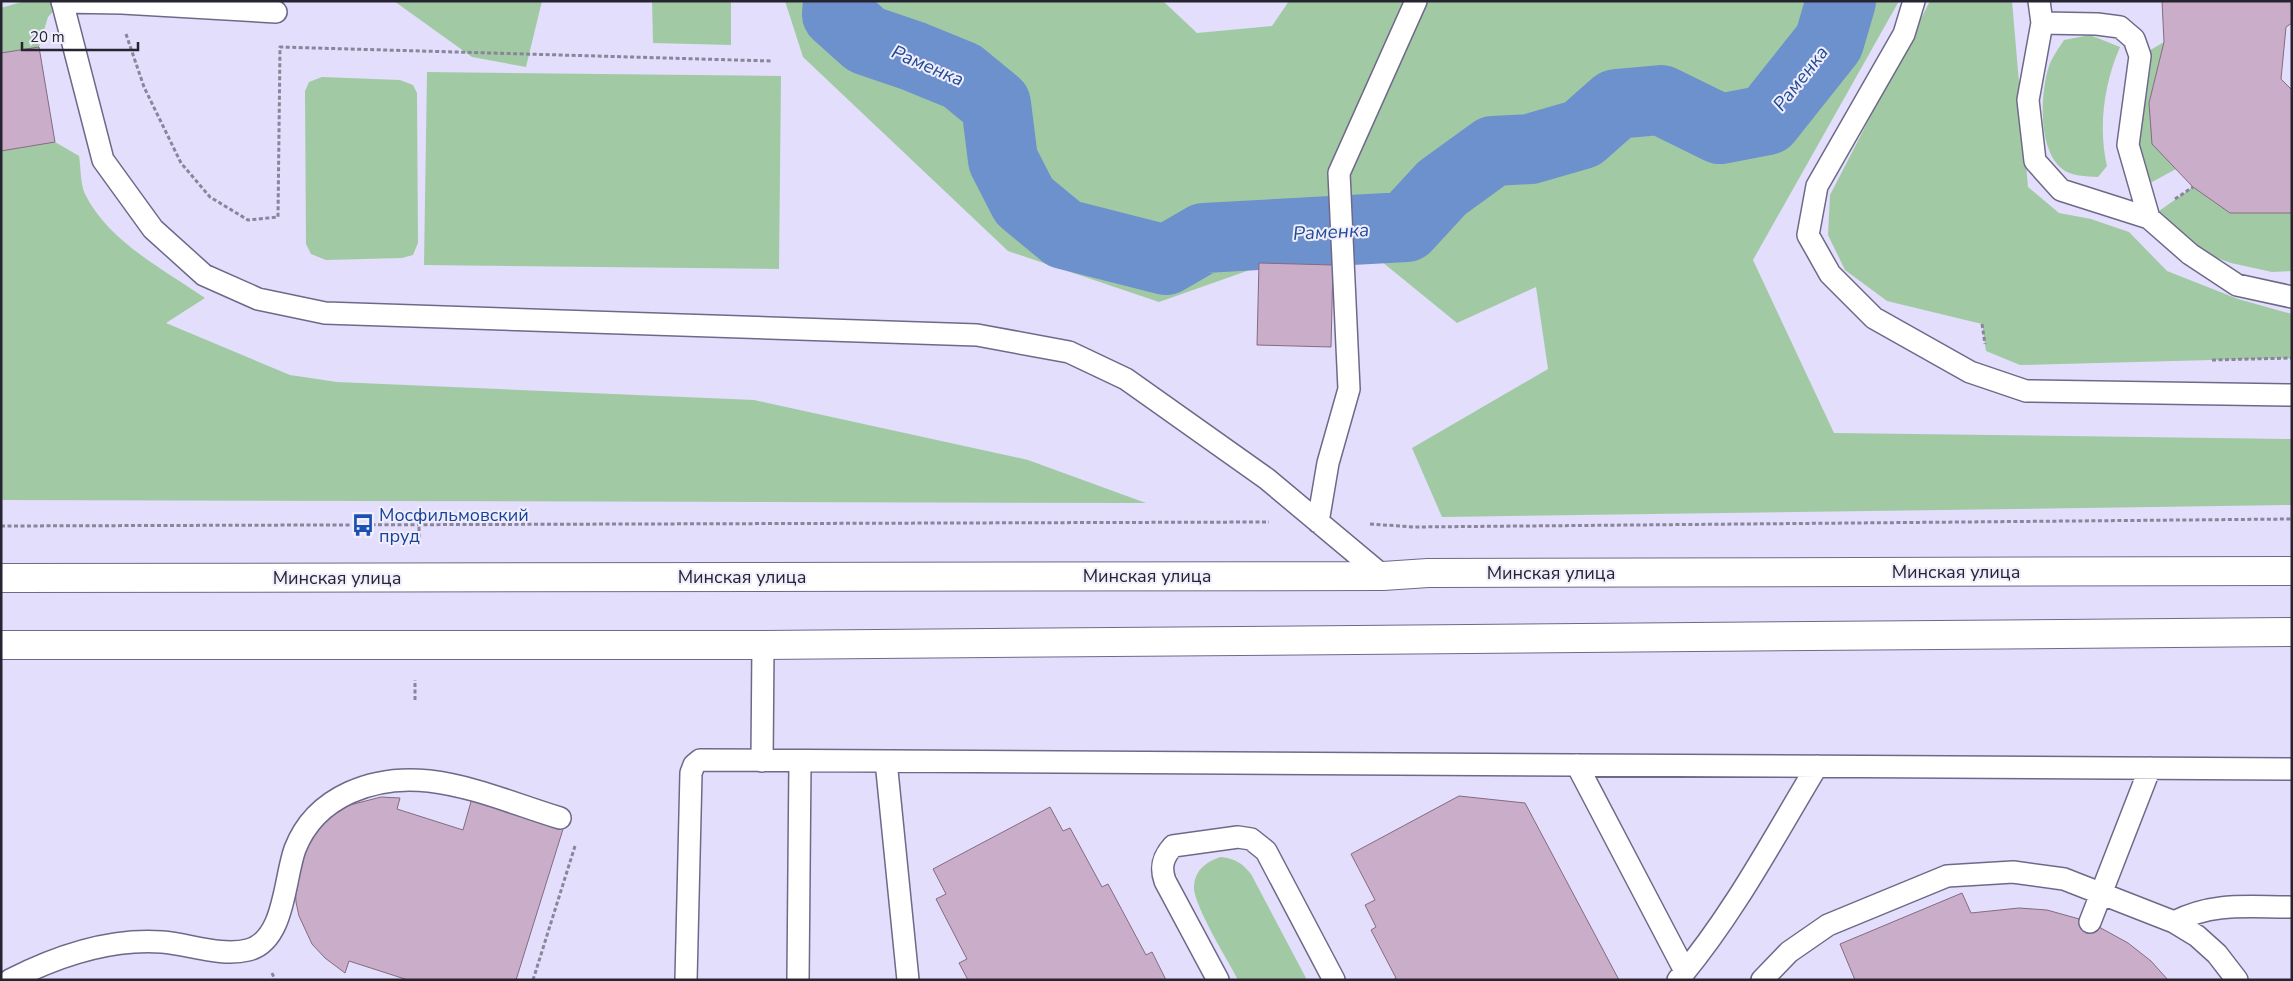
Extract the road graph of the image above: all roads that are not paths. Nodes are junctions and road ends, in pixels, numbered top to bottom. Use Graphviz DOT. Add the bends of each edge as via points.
graph roads {
  1 [pos="1416,1"];
  2 [pos="1914,1"];
  3 [pos="2039,1"];
  4 [pos="62,2"];
  5 [pos="276,12"];
  6 [pos="2042,23"];
  7 [pos="2149,218"];
  8 [pos="2292,297"];
  9 [pos="2292,395"];
  10 [pos="1318,522"];
  11 [pos="2292,571"];
  12 [pos="1383,576"];
  13 [pos="1,578"];
  14 [pos="2292,632"];
  15 [pos="1,645"];
  16 [pos="763,645"];
  17 [pos="762,761"];
  18 [pos="800,761"];
  19 [pos="886,761"];
  20 [pos="1576,765"];
  21 [pos="1816,766"];
  22 [pos="2150,768"];
  23 [pos="2292,769"];
  24 [pos="560,818"];
  25 [pos="2101,893"];
  26 [pos="2289,907"];
  27 [pos="2090,922"];
  28 [pos="2174,922"];
  29 [pos="1682,975"];
  30 [pos="10,980"];
  31 [pos="686,980"];
  32 [pos="798,980"];
  33 [pos="908,980"];
  34 [pos="1218,980"];
  35 [pos="1334,980"];
  36 [pos="1762,980"];
  37 [pos="2238,980"];
  1 -- 10 [label="lane" via="1340,173 1349,389 1328,463"];
  2 -- 9 [label="lane" via="1904,34 1817,186 1808,235 1830,274 1874,318 1970,372 2026,391"];
  3 -- 6 [label="lane"];
  4 -- 5 [label="lane"];
  4 -- 10 [label="lane" via="103,160 152,229 204,276 258,299 325,313 977,335 1069,352 1126,379 1267,479"];
  6 -- 7 [label="lane" via="2028,100 2036,161 2061,190"];
  6 -- 7 [label="lane" via="2120,27 2134,39 2140,56 2128,145"];
  7 -- 8 [label="lane" via="2190,254 2237,285"];
  10 -- 12 [label="lane"];
  11 -- 12 [label="main road, Минская улица" via="1448,573"];
  12 -- 13 [label="main road, Минская улица"];
  14 -- 16 [label="main road"];
  15 -- 16 [label="main road"];
  16 -- 17 [label="lane"];
  17 -- 18 [label="lane"];
  17 -- 31 [label="lane" via="700,760 692,769"];
  18 -- 19 [label="lane"];
  18 -- 32 [label="lane"];
  19 -- 20 [label="lane"];
  19 -- 33 [label="lane"];
  20 -- 21 [label="lane"];
  20 -- 29 [label="lane"];
  21 -- 22 [label="lane"];
  21 -- 29 [label="lane" via="1738,899"];
  22 -- 23 [label="lane"];
  22 -- 25 [label="lane"];
  24 -- 30 [label="lane" via="452,784 396,781 354,789 320,812 303,833 292,859 279,918 270,936 261,944 248,950 226,952 162,942 105,946 74,952"];
  25 -- 27 [label="lane"];
  25 -- 28 [label="lane"];
  25 -- 36 [label="lane" via="2040,874 1984,872 1947,876 1828,925 1789,952"];
  26 -- 28 [label="lane" via="2220,906"];
  28 -- 37 [label="lane" via="2217,954"];
  34 -- 35 [label="lane" via="1162,873 1163,862 1173,846 1238,836 1251,839 1266,851"];
}
